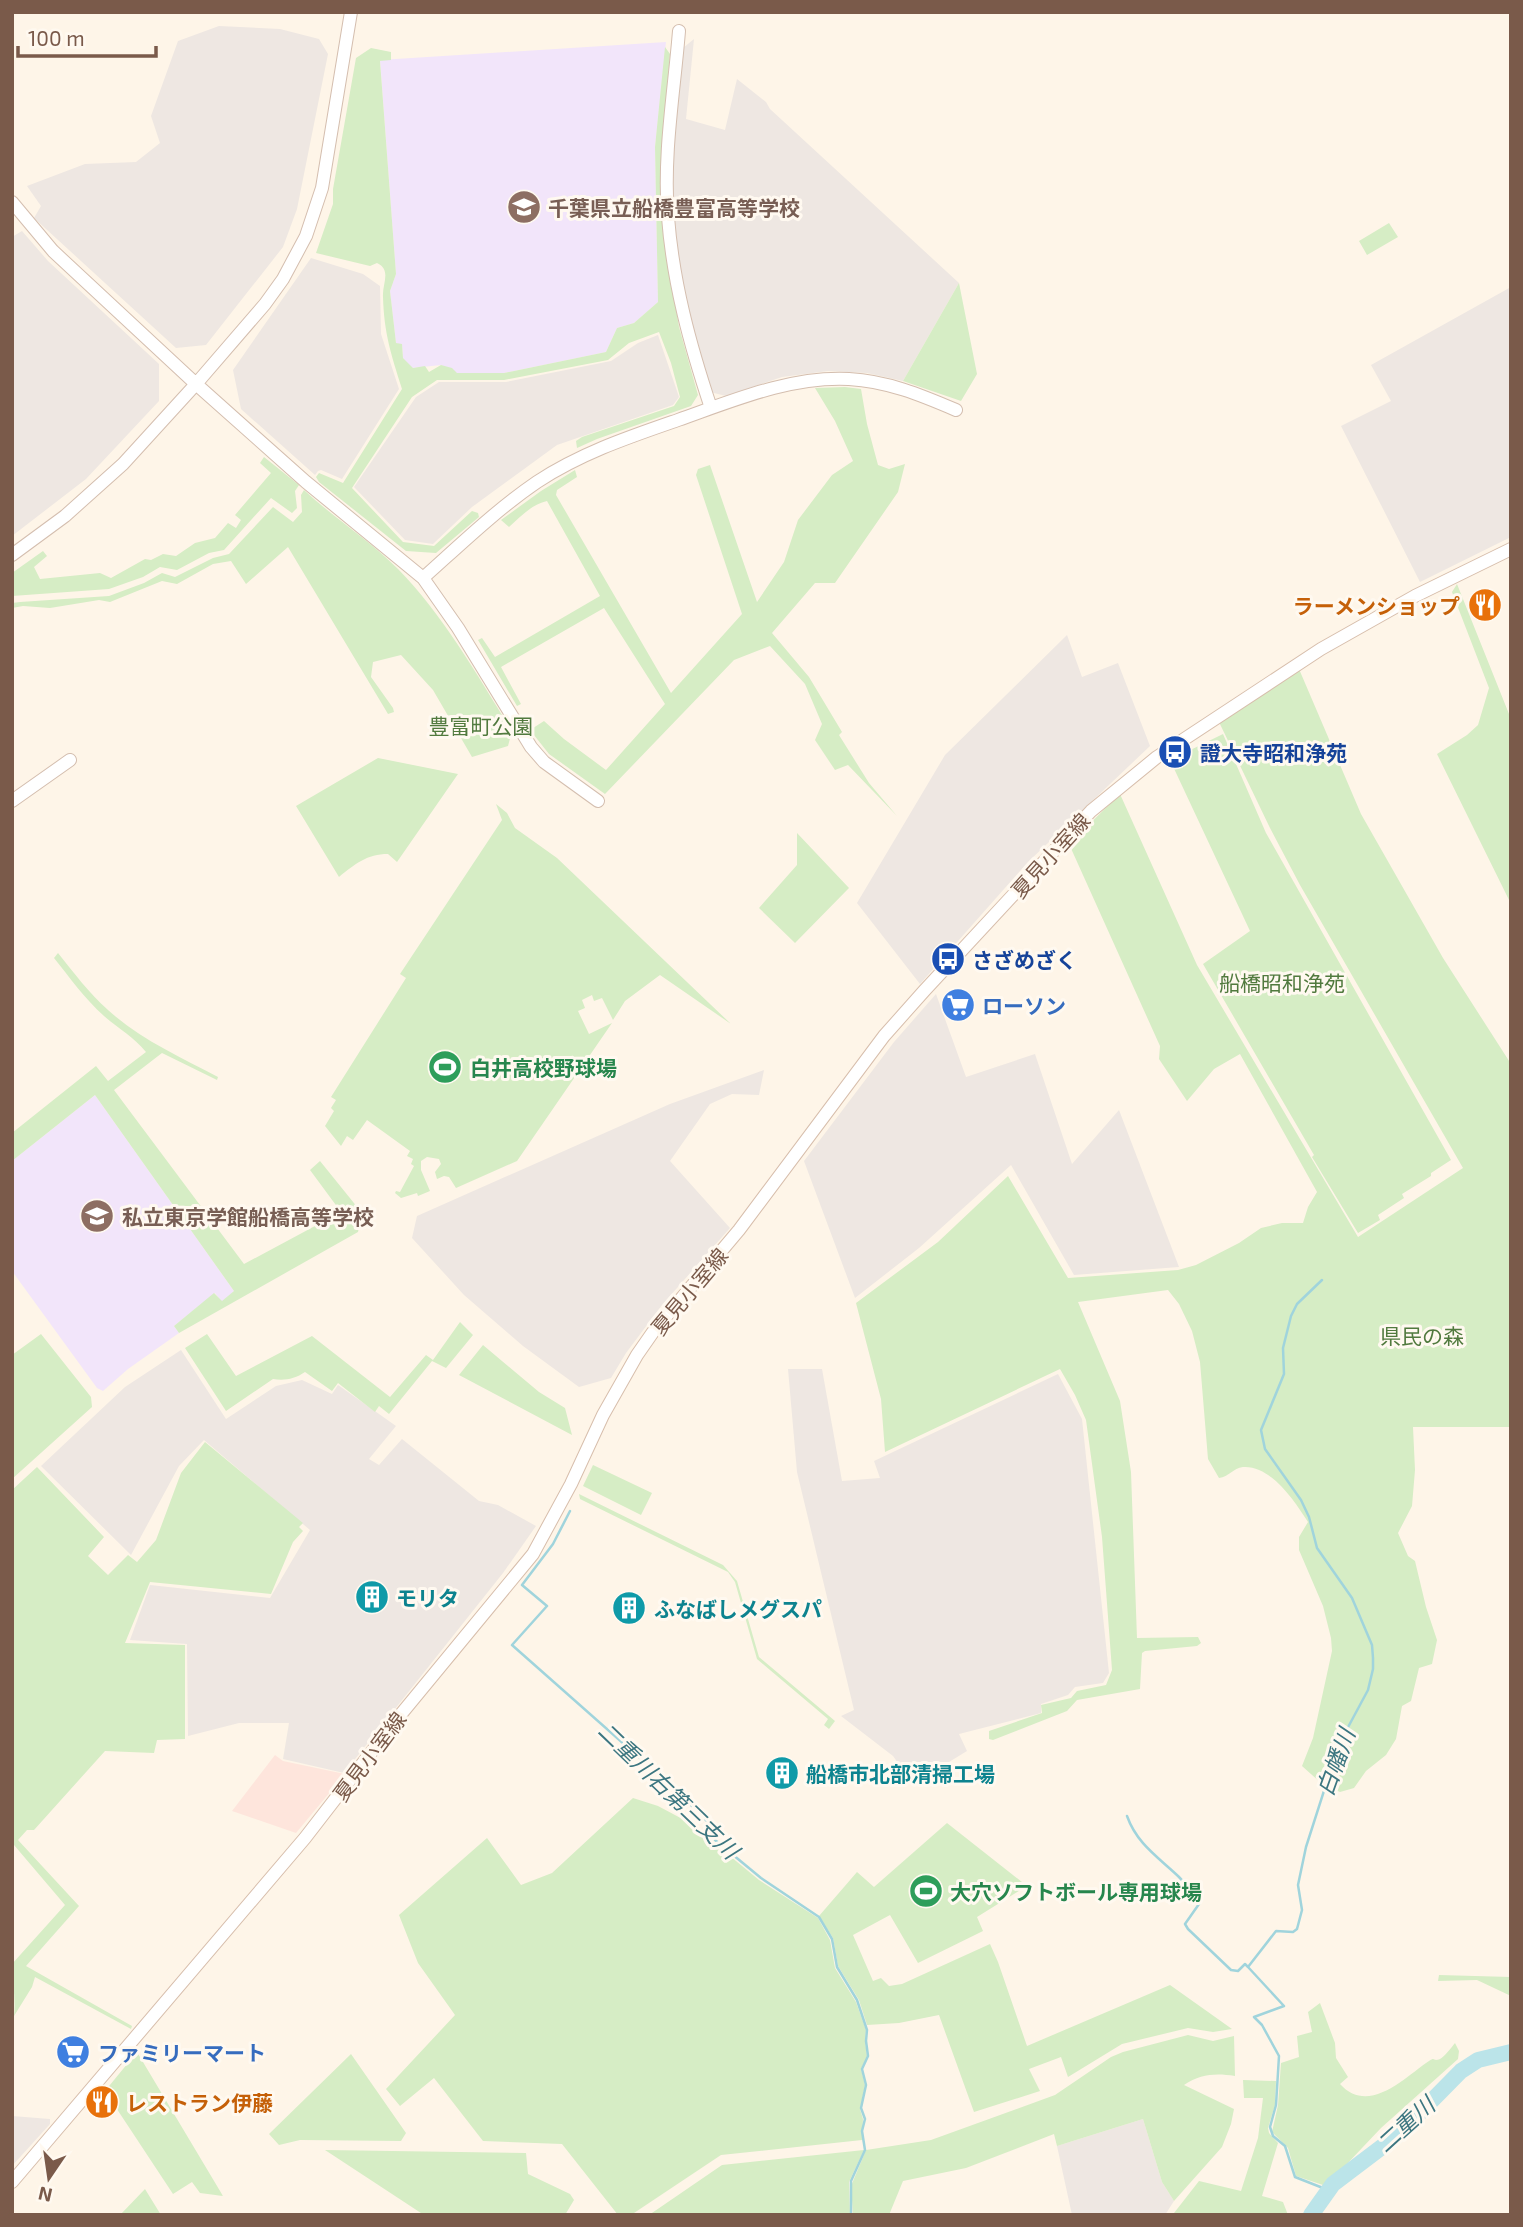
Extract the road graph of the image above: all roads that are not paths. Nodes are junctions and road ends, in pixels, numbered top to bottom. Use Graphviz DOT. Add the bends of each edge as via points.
graph roads {
  1 [pos="351,12"];
  2 [pos="679,31"];
  3 [pos="12,202"];
  4 [pos="196,384"];
  5 [pos="711,408"];
  6 [pos="956,410"];
  7 [pos="1511,549"];
  8 [pos="12,555"];
  9 [pos="423,578"];
  10 [pos="70,761"];
  11 [pos="12,801"];
  12 [pos="598,801"];
  13 [pos="12,2182"];
  1 -- 4 [label="street" via="322,188 306,236 276,290"];
  2 -- 5 [label="street" via="668,147 668,215 685,323"];
  3 -- 4 [label="street" via="53,251"];
  4 -- 8 [label="street" via="114,472"];
  4 -- 9 [label="street"];
  5 -- 6 [label="street" via="785,386 847,379 898,387"];
  5 -- 9 [label="street" via="602,447 558,469 513,499"];
  7 -- 13 [label="street, 夏見小室線" via="1321,649 1136,773 1091,810 931,983 884,1036 739,1230 653,1332 603,1415 527,1561 306,1838"];
  9 -- 12 [label="street" via="531,747 544,762"];
  10 -- 11 [label="street"];
}
